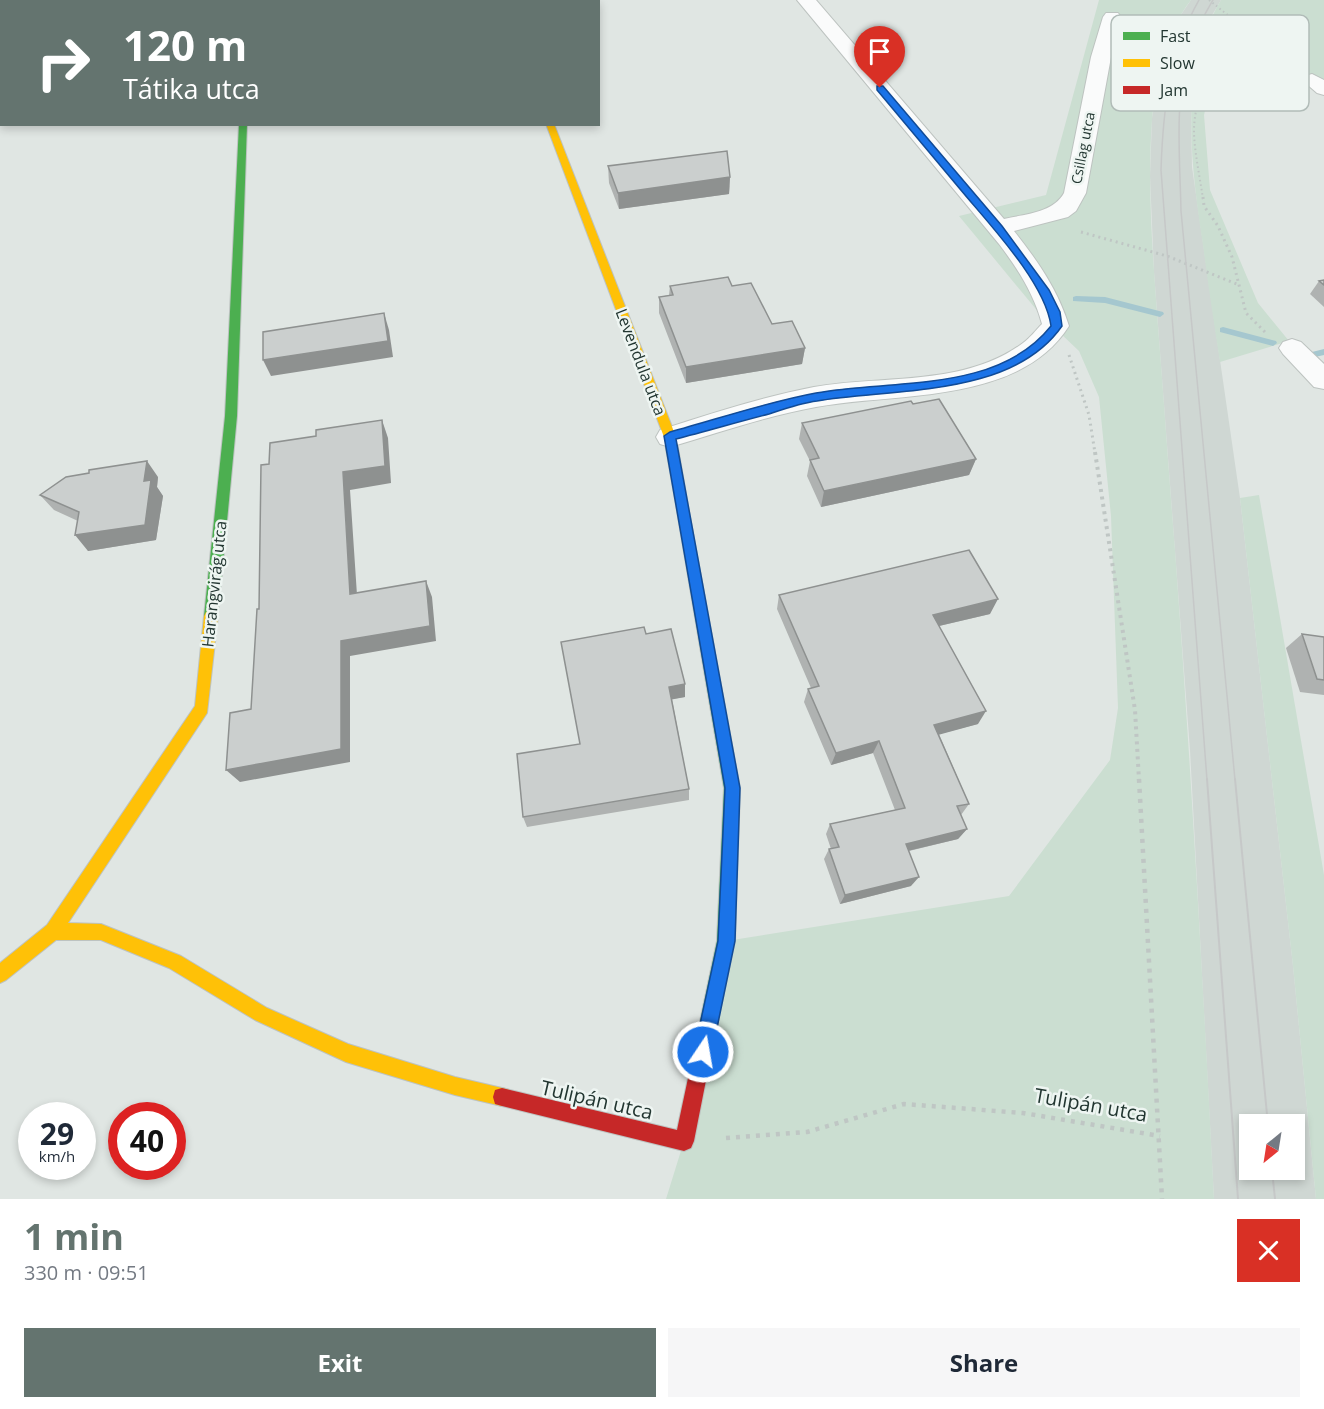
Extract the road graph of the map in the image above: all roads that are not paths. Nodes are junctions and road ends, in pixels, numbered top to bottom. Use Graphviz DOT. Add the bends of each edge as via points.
graph roads {
  1 [pos="806,0"];
  2 [pos="1111,21"];
  3 [pos="243,126"];
  4 [pos="551,126"];
  5 [pos="998,228"];
  6 [pos="1324,342"];
  7 [pos="1324,380"];
  8 [pos="670,436"];
  9 [pos="53,931"];
  10 [pos="0,974"];
  11 [pos="684,1141"];
  1 -- 5 [label="street"];
  2 -- 5 [label="street, Csillag utca" via="1075,193 1068,206 1060,212"];
  3 -- 9 [label="street, Harangvirág utca" via="231,416 202,708"];
  4 -- 8 [label="street, Levendula utca"];
  5 -- 8 [label="street" via="1045,292 1054,312 1056,326 1043,343 985,374 936,385 816,397"];
  6 -- 7 [label="street" via="1292,348"];
  8 -- 11 [label="street, Levendula utca" via="732,788 726,941"];
  9 -- 10 [label="street, Harangvirág utca"];
  9 -- 11 [label="street, Tulipán utca" via="101,932 174,962 261,1014 346,1053 455,1086"];
}
